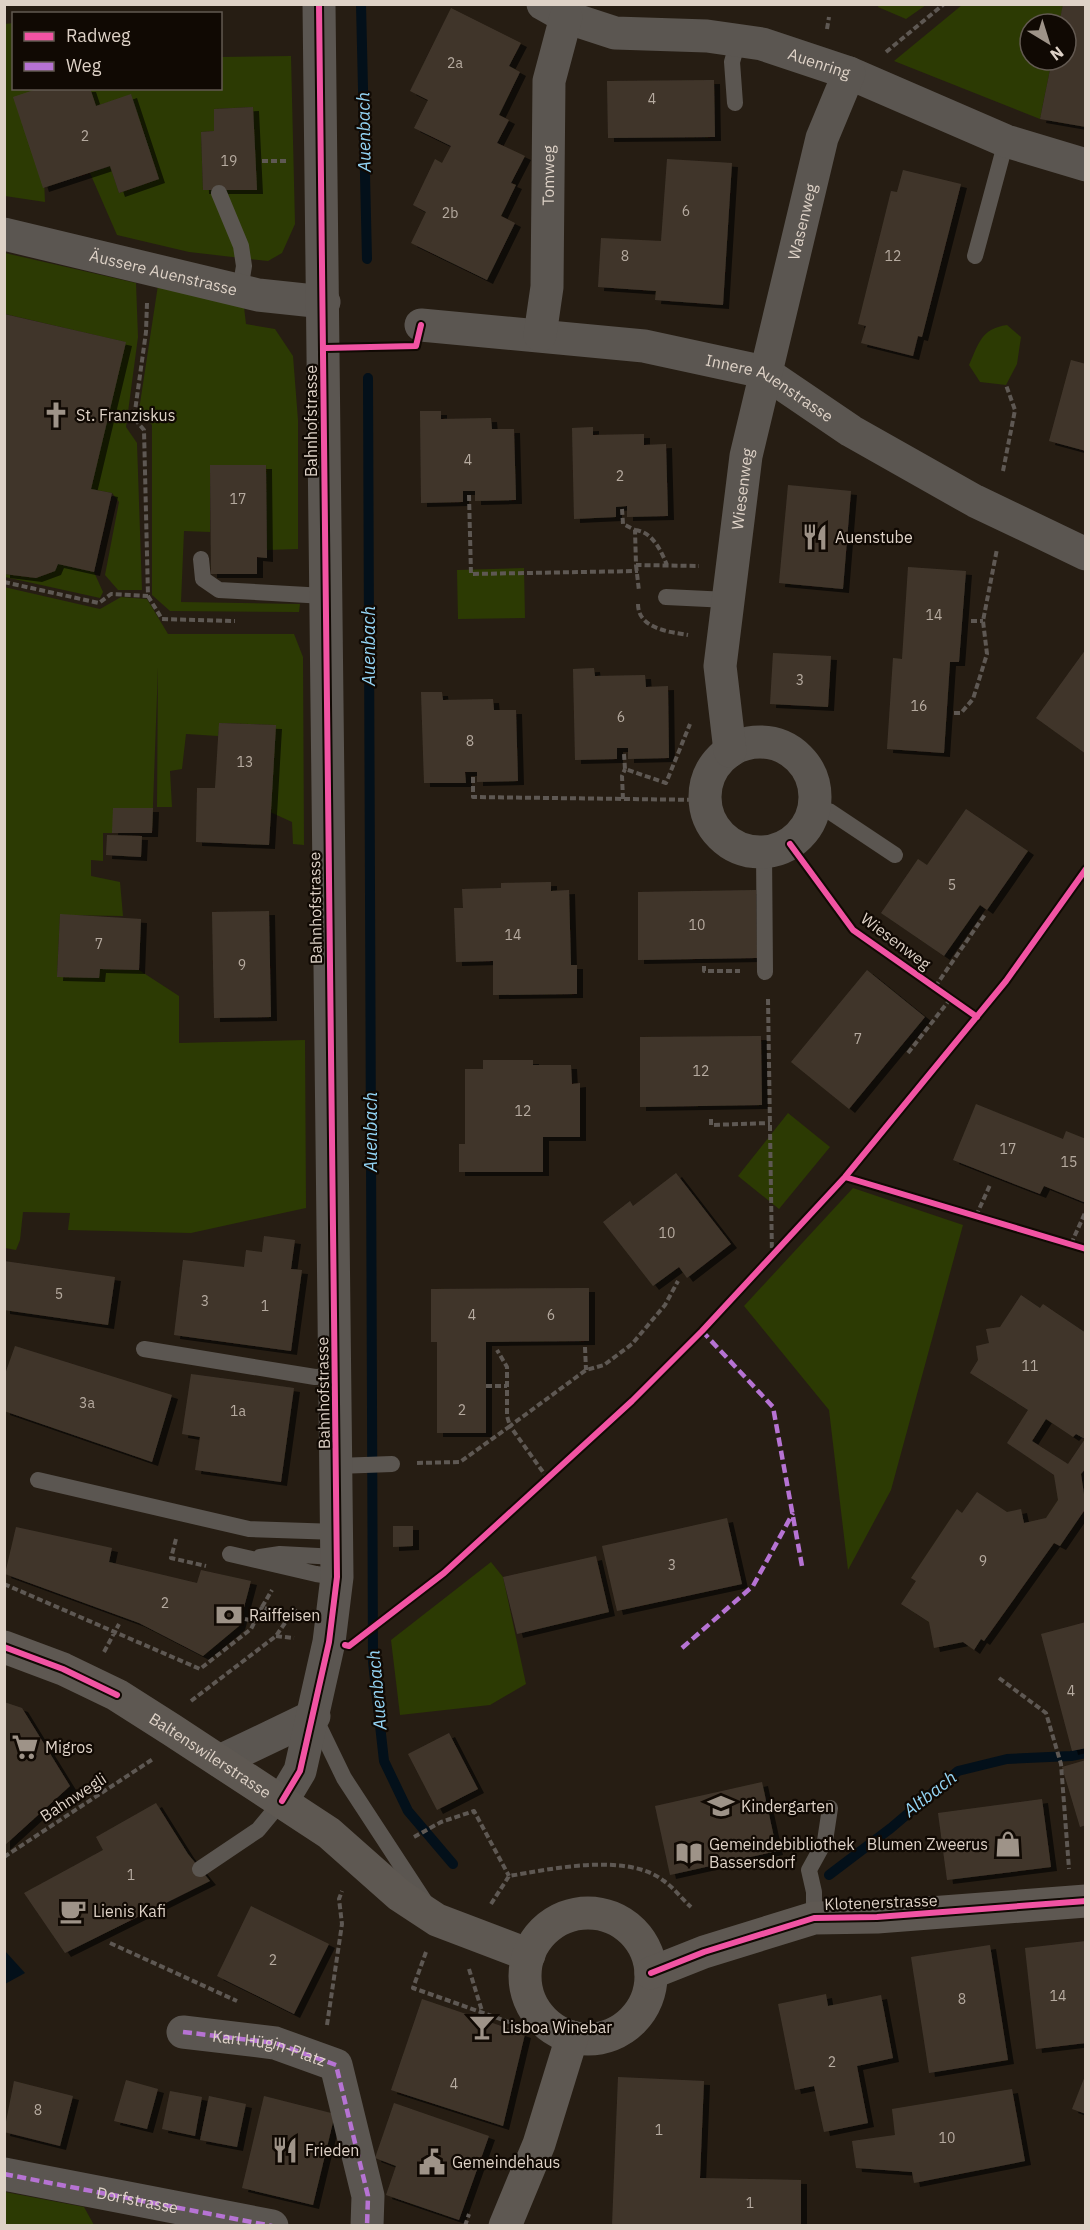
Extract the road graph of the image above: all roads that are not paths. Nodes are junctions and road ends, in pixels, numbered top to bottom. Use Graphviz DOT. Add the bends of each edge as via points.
graph roads {
  1 [pos="319,4"];
  2 [pos="554,11"];
  3 [pos="738,41"];
  4 [pos="849,73"];
  5 [pos="735,103"];
  6 [pos="1006,141"];
  7 [pos="1086,165"];
  8 [pos="219,193"];
  9 [pos="4,234"];
  10 [pos="975,256"];
  11 [pos="240,290"];
  12 [pos="324,302"];
  13 [pos="421,325"];
  14 [pos="540,334"];
  15 [pos="764,372"];
  16 [pos="1086,554"];
  17 [pos="201,559"];
  18 [pos="325,596"];
  19 [pos="666,597"];
  20 [pos="728,600"];
  21 [pos="730,750"];
  22 [pos="813,808"];
  23 [pos="764,852"];
  24 [pos="895,855"];
  25 [pos="765,972"];
  26 [pos="144,1350"];
  27 [pos="336,1376"];
  28 [pos="393,1464"];
  29 [pos="345,1466"];
  30 [pos="38,1480"];
  31 [pos="230,1554"];
  32 [pos="337,1555"];
  33 [pos="4,1647"];
  34 [pos="314,1716"];
  35 [pos="220,1761"];
  36 [pos="282,1801"];
  37 [pos="830,1808"];
  38 [pos="200,1869"];
  39 [pos="1078,1889"];
  40 [pos="814,1918"];
  41 [pos="432,1935"];
  42 [pos="529,1955"];
  43 [pos="651,1973"];
  44 [pos="183,2032"];
  45 [pos="572,2037"];
  46 [pos="4,2174"];
  47 [pos="251,2224"];
  48 [pos="367,2226"];
  49 [pos="505,2226"];
  1 -- 12 [label="street, Bahnhofstrasse"];
  2 -- 3 [label="street, Auenring" via="615,33"];
  2 -- 14 [label="street, Tomweg" via="549,81 547,287"];
  3 -- 4 [label="street, Auenring" via="762,44"];
  3 -- 5 [label="lane" via="732,62"];
  4 -- 6 [label="street, Auenring"];
  4 -- 15 [label="street, Wasenweg" via="822,138"];
  6 -- 7 [label="street, Auenring"];
  6 -- 10 [label="lane"];
  8 -- 11 [label="lane" via="241,246 244,266"];
  9 -- 11 [label="street, Äussere Auenstrasse"];
  11 -- 12 [label="street, Äussere Auenstrasse"];
  12 -- 18 [label="street, Bahnhofstrasse"];
  13 -- 14 [label="street, Innere Auenstrasse"];
  14 -- 15 [label="street, Innere Auenstrasse" via="644,346"];
  15 -- 16 [label="street, Innere Auenstrasse" via="850,431 975,501"];
  15 -- 20 [label="street, Wiesenweg" via="746,456"];
  17 -- 18 [label="lane" via="203,579 219,591"];
  18 -- 27 [label="street, Bahnhofstrasse"];
  19 -- 20 [label="lane"];
  20 -- 21 [label="street, Wiesenweg" via="720,666"];
  21 -- 22 [label="street" via="751,742 788,749 802,760 812,776 816,795"];
  21 -- 23 [label="street" via="707,781 709,819 727,842 744,850"];
  22 -- 23 [label="street" via="799,836 777,851"];
  22 -- 24 [label="lane" via="829,811"];
  23 -- 25 [label="lane"];
  26 -- 27 [label="lane" via="315,1377"];
  27 -- 29 [label="street, Bahnhofstrasse"];
  28 -- 29 [label="lane"];
  29 -- 32 [label="street, Bahnhofstrasse"];
  30 -- 32 [label="lane" via="249,1529"];
  31 -- 32 [label="lane" via="316,1575"];
  32 -- 34 [label="street, Bahnhofstrasse" via="329,1642"];
  33 -- 35 [label="main road, Baltenswilerstrasse" via="117,1695"];
  34 -- 35 [label="street"];
  34 -- 36 [label="street, Bahnhofstrasse" via="300,1771"];
  34 -- 41 [label="lane"];
  35 -- 36 [label="main road, Baltenswilerstrasse"];
  36 -- 38 [label="lane" via="258,1830"];
  36 -- 41 [label="main road, Baltenswilerstrasse" via="330,1833 399,1895"];
  37 -- 40 [label="lane" via="825,1841 809,1870"];
  39 -- 40 [label="main road, Klotenerstrasse" via="877,1917"];
  40 -- 43 [label="main road, Klotenerstrasse"];
  41 -- 42 [label="main road, Baltenswilerstrasse"];
  42 -- 43 [label="main road" via="535,1941 550,1926 568,1916 590,1913 625,1925 638,1938"];
  42 -- 45 [label="main road" via="525,1981 529,2000 539,2017 554,2030"];
  43 -- 45 [label="main road" via="649,1992 627,2025 611,2035"];
  44 -- 48 [label="street, Karl Hügin-Platz" via="274,2043 336,2065 368,2196"];
  45 -- 49 [label="main road" via="539,2144"];
  46 -- 47 [label="street, Dorfstrasse"];
}
